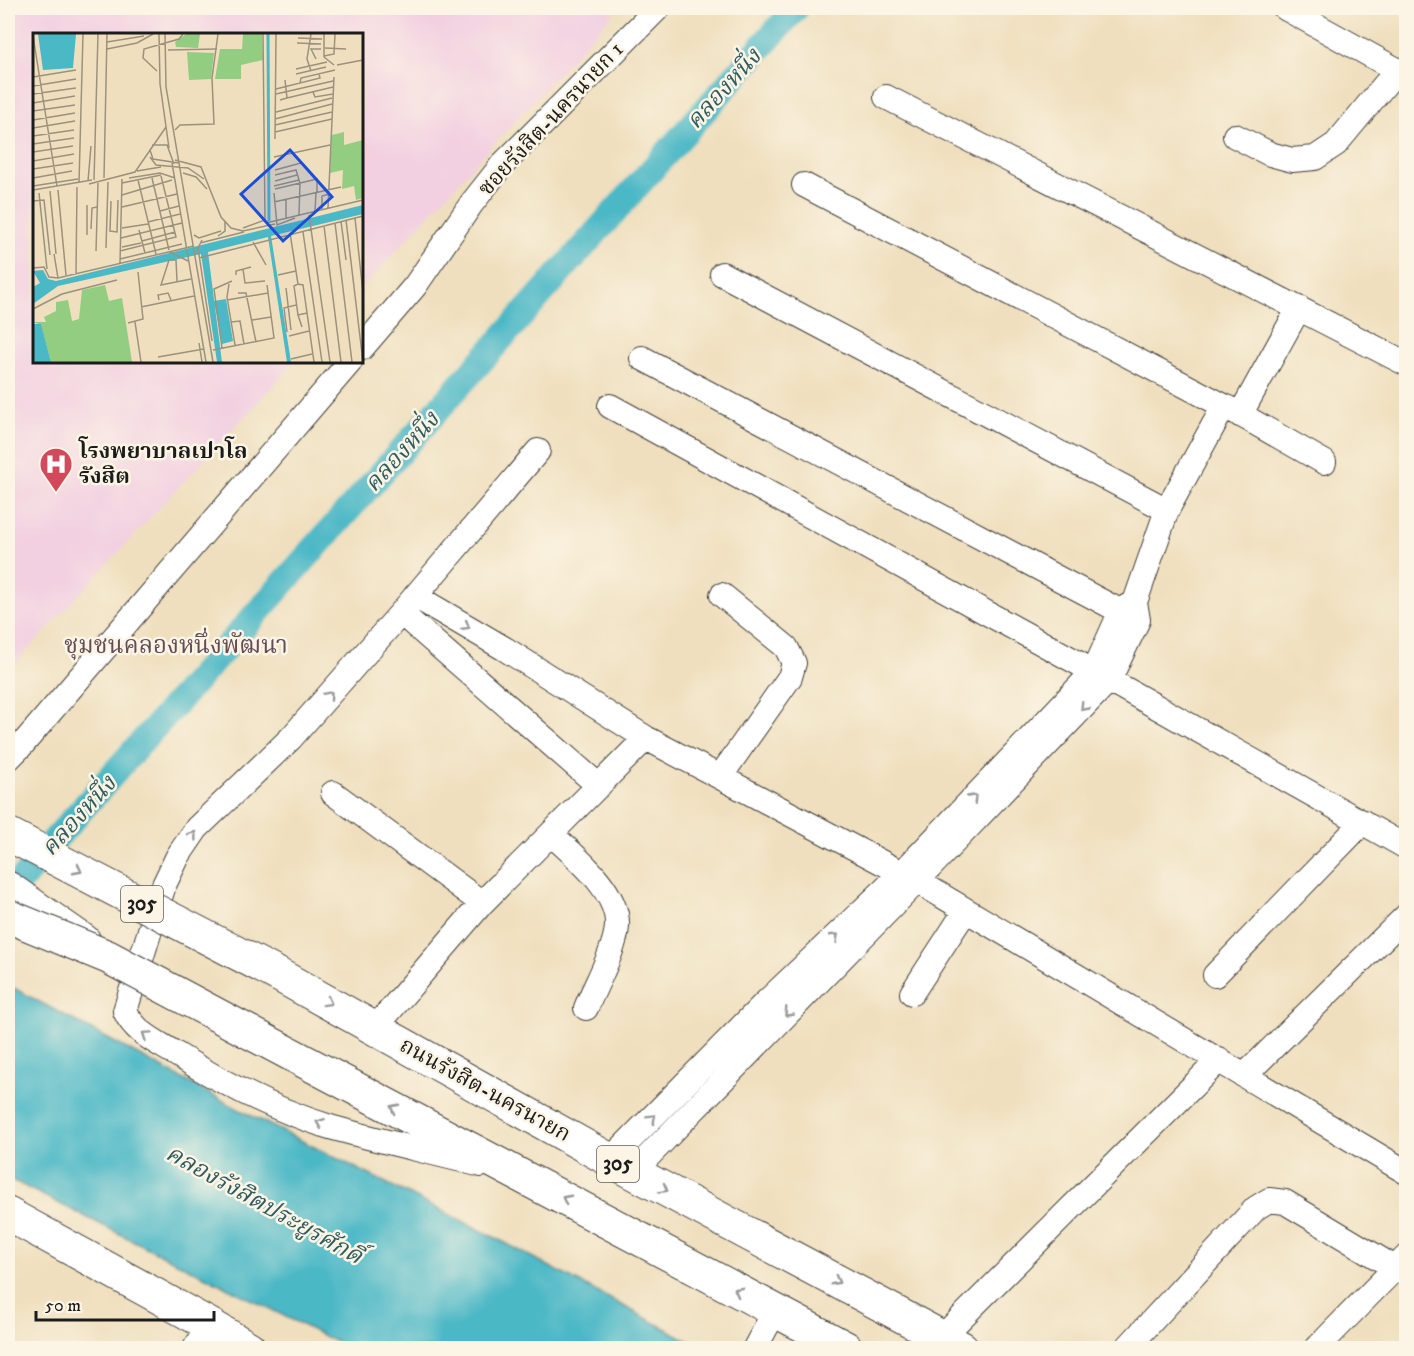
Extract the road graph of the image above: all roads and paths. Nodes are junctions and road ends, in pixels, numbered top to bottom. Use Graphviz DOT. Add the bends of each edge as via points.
graph roads {
  1 [pos="658,8"];
  2 [pos="1285,8"];
  3 [pos="1402,73"];
  4 [pos="886,97"];
  5 [pos="1234,136"];
  6 [pos="804,185"];
  7 [pos="722,274"];
  8 [pos="1299,308"];
  9 [pos="363,347"];
  10 [pos="642,358"];
  11 [pos="349,363"];
  12 [pos="1405,363"];
  13 [pos="610,406"];
  14 [pos="1232,410"];
  15 [pos="538,452"];
  16 [pos="1324,462"];
  17 [pos="1167,510"];
  18 [pos="722,595"];
  19 [pos="408,604"];
  20 [pos="1131,611"];
  21 [pos="1102,675"];
  22 [pos="646,738"];
  23 [pos="8,759"];
  24 [pos="720,777"];
  25 [pos="599,786"];
  26 [pos="333,793"];
  27 [pos="1363,822"];
  28 [pos="8,834"];
  29 [pos="551,834"];
  30 [pos="1407,847"];
  31 [pos="910,877"];
  32 [pos="8,888"];
  33 [pos="482,903"];
  34 [pos="966,910"];
  35 [pos="8,916"];
  36 [pos="1407,916"];
  37 [pos="108,957"];
  38 [pos="1215,975"];
  39 [pos="912,993"];
  40 [pos="586,1008"];
  41 [pos="375,1028"];
  42 [pos="1219,1060"];
  43 [pos="1245,1075"];
  44 [pos="622,1166"];
  45 [pos="1407,1172"];
  46 [pos="519,1174"];
  47 [pos="8,1214"];
  48 [pos="1401,1262"];
  49 [pos="775,1311"];
  50 [pos="203,1337"];
  51 [pos="952,1343"];
  52 [pos="249,1348"];
  53 [pos="755,1348"];
  54 [pos="846,1348"];
  55 [pos="1127,1348"];
  56 [pos="1317,1348"];
  1 -- 9 [label="street, ซอยรังสิต-นครนายก 1" via="502,165 415,286"];
  2 -- 3 [label="street"];
  3 -- 5 [label="street" via="1336,144 1315,158 1292,160"];
  4 -- 8 [label="street"];
  6 -- 14 [label="street"];
  7 -- 17 [label="street"];
  8 -- 12 [label="street"];
  8 -- 14 [label="street"];
  10 -- 20 [label="street"];
  11 -- 23 [label="street"];
  13 -- 21 [label="street"];
  14 -- 16 [label="street"];
  14 -- 17 [label="street"];
  15 -- 19 [label="street"];
  17 -- 20 [label="street"];
  18 -- 24 [label="street" via="786,647 794,663 790,677"];
  19 -- 22 [label="street, one-way" via="505,650"];
  19 -- 25 [label="street"];
  46 -- 19 [label="street, one-way" via="328,1126 266,1102 218,1079 141,1032 125,1011 164,885 197,828 291,738"];
  20 -- 21 [label="street"];
  21 -- 27 [label="street"];
  21 -- 31 [label="street"];
  22 -- 24 [label="street"];
  22 -- 25 [label="street"];
  24 -- 31 [label="street"];
  25 -- 29 [label="street"];
  26 -- 33 [label="street"];
  27 -- 30 [label="street"];
  27 -- 38 [label="street"];
  28 -- 41 [label="main road, ถนนรังสิต-นครนายก / 305, one-way, bridge"];
  29 -- 33 [label="street"];
  29 -- 40 [label="street" via="591,872 612,901 617,924 613,945"];
  31 -- 34 [label="street"];
  31 -- 44 [label="street"];
  32 -- 37 [label="main road, bridge"];
  33 -- 41 [label="street"];
  34 -- 39 [label="street"];
  34 -- 42 [label="street"];
  35 -- 37 [label="main road, 305, bridge"];
  36 -- 43 [label="street"];
  46 -- 37 [label="main road, 305, one-way, bridge"];
  41 -- 44 [label="main road, ถนนรังสิต-นครนายก / 305"];
  42 -- 43 [label="street"];
  42 -- 51 [label="street"];
  43 -- 45 [label="street"];
  44 -- 51 [label="main road, ถนนรังสิต-นครนายก / 305, one-way"];
  49 -- 46 [label="main road, 305, one-way"];
  47 -- 50 [label="main road"];
  48 -- 55 [label="street" via="1285,1202 1269,1200 1256,1208"];
  48 -- 56 [label="street"];
  49 -- 53 [label="street"];
  49 -- 54 [label="main road, 305"];
  50 -- 52 [label="main road"];
}
